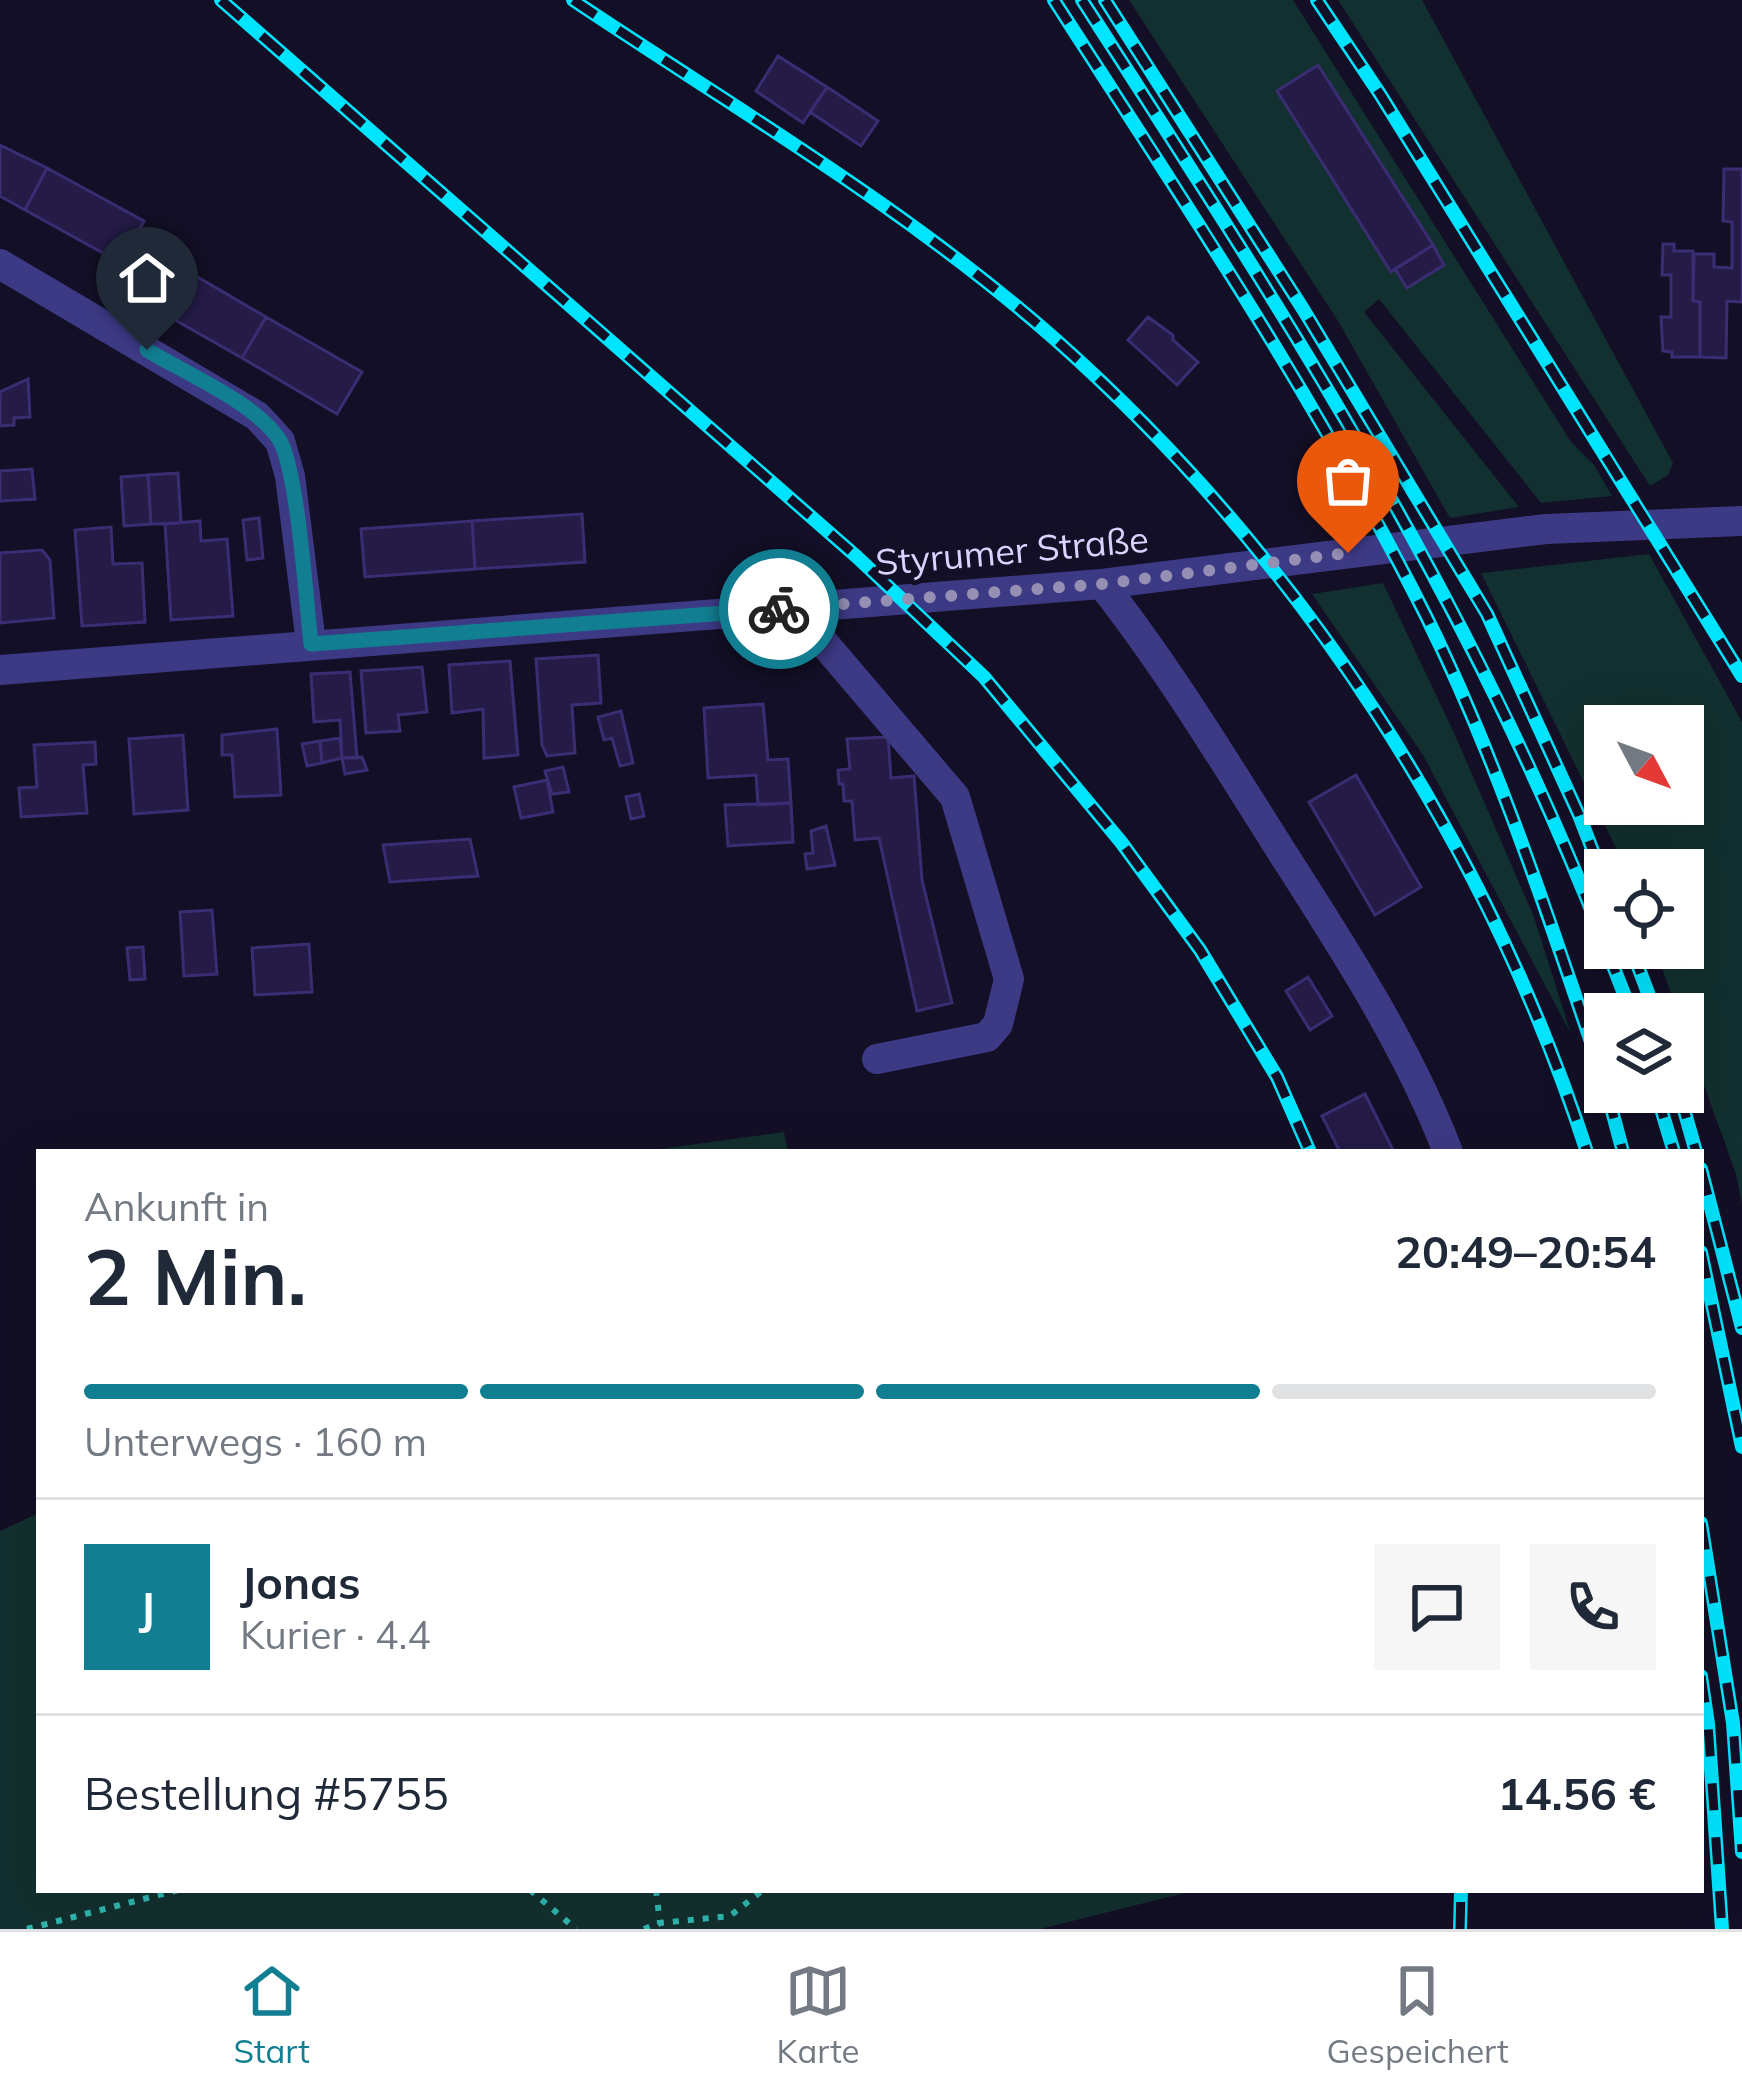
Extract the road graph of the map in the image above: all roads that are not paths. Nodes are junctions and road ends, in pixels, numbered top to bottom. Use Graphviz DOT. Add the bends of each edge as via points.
graph roads {
  1 [pos="0,264"];
  2 [pos="1742,521"];
  3 [pos="1102,584"];
  4 [pos="794,608"];
  5 [pos="311,644"];
  6 [pos="0,670"];
  7 [pos="878,1059"];
  8 [pos="1447,1149"];
  1 -- 5 [label="street" via="257,416 280,441"];
  2 -- 3 [label="street, Styrumer Straße" via="1546,530"];
  3 -- 4 [label="street, Styrumer Straße"];
  3 -- 8 [label="street" via="1158,656 1340,944"];
  4 -- 5 [label="street, Styrumer Straße"];
  4 -- 7 [label="street" via="955,797 1009,979 987,1037"];
  5 -- 6 [label="street, Styrumer Straße"];
}
